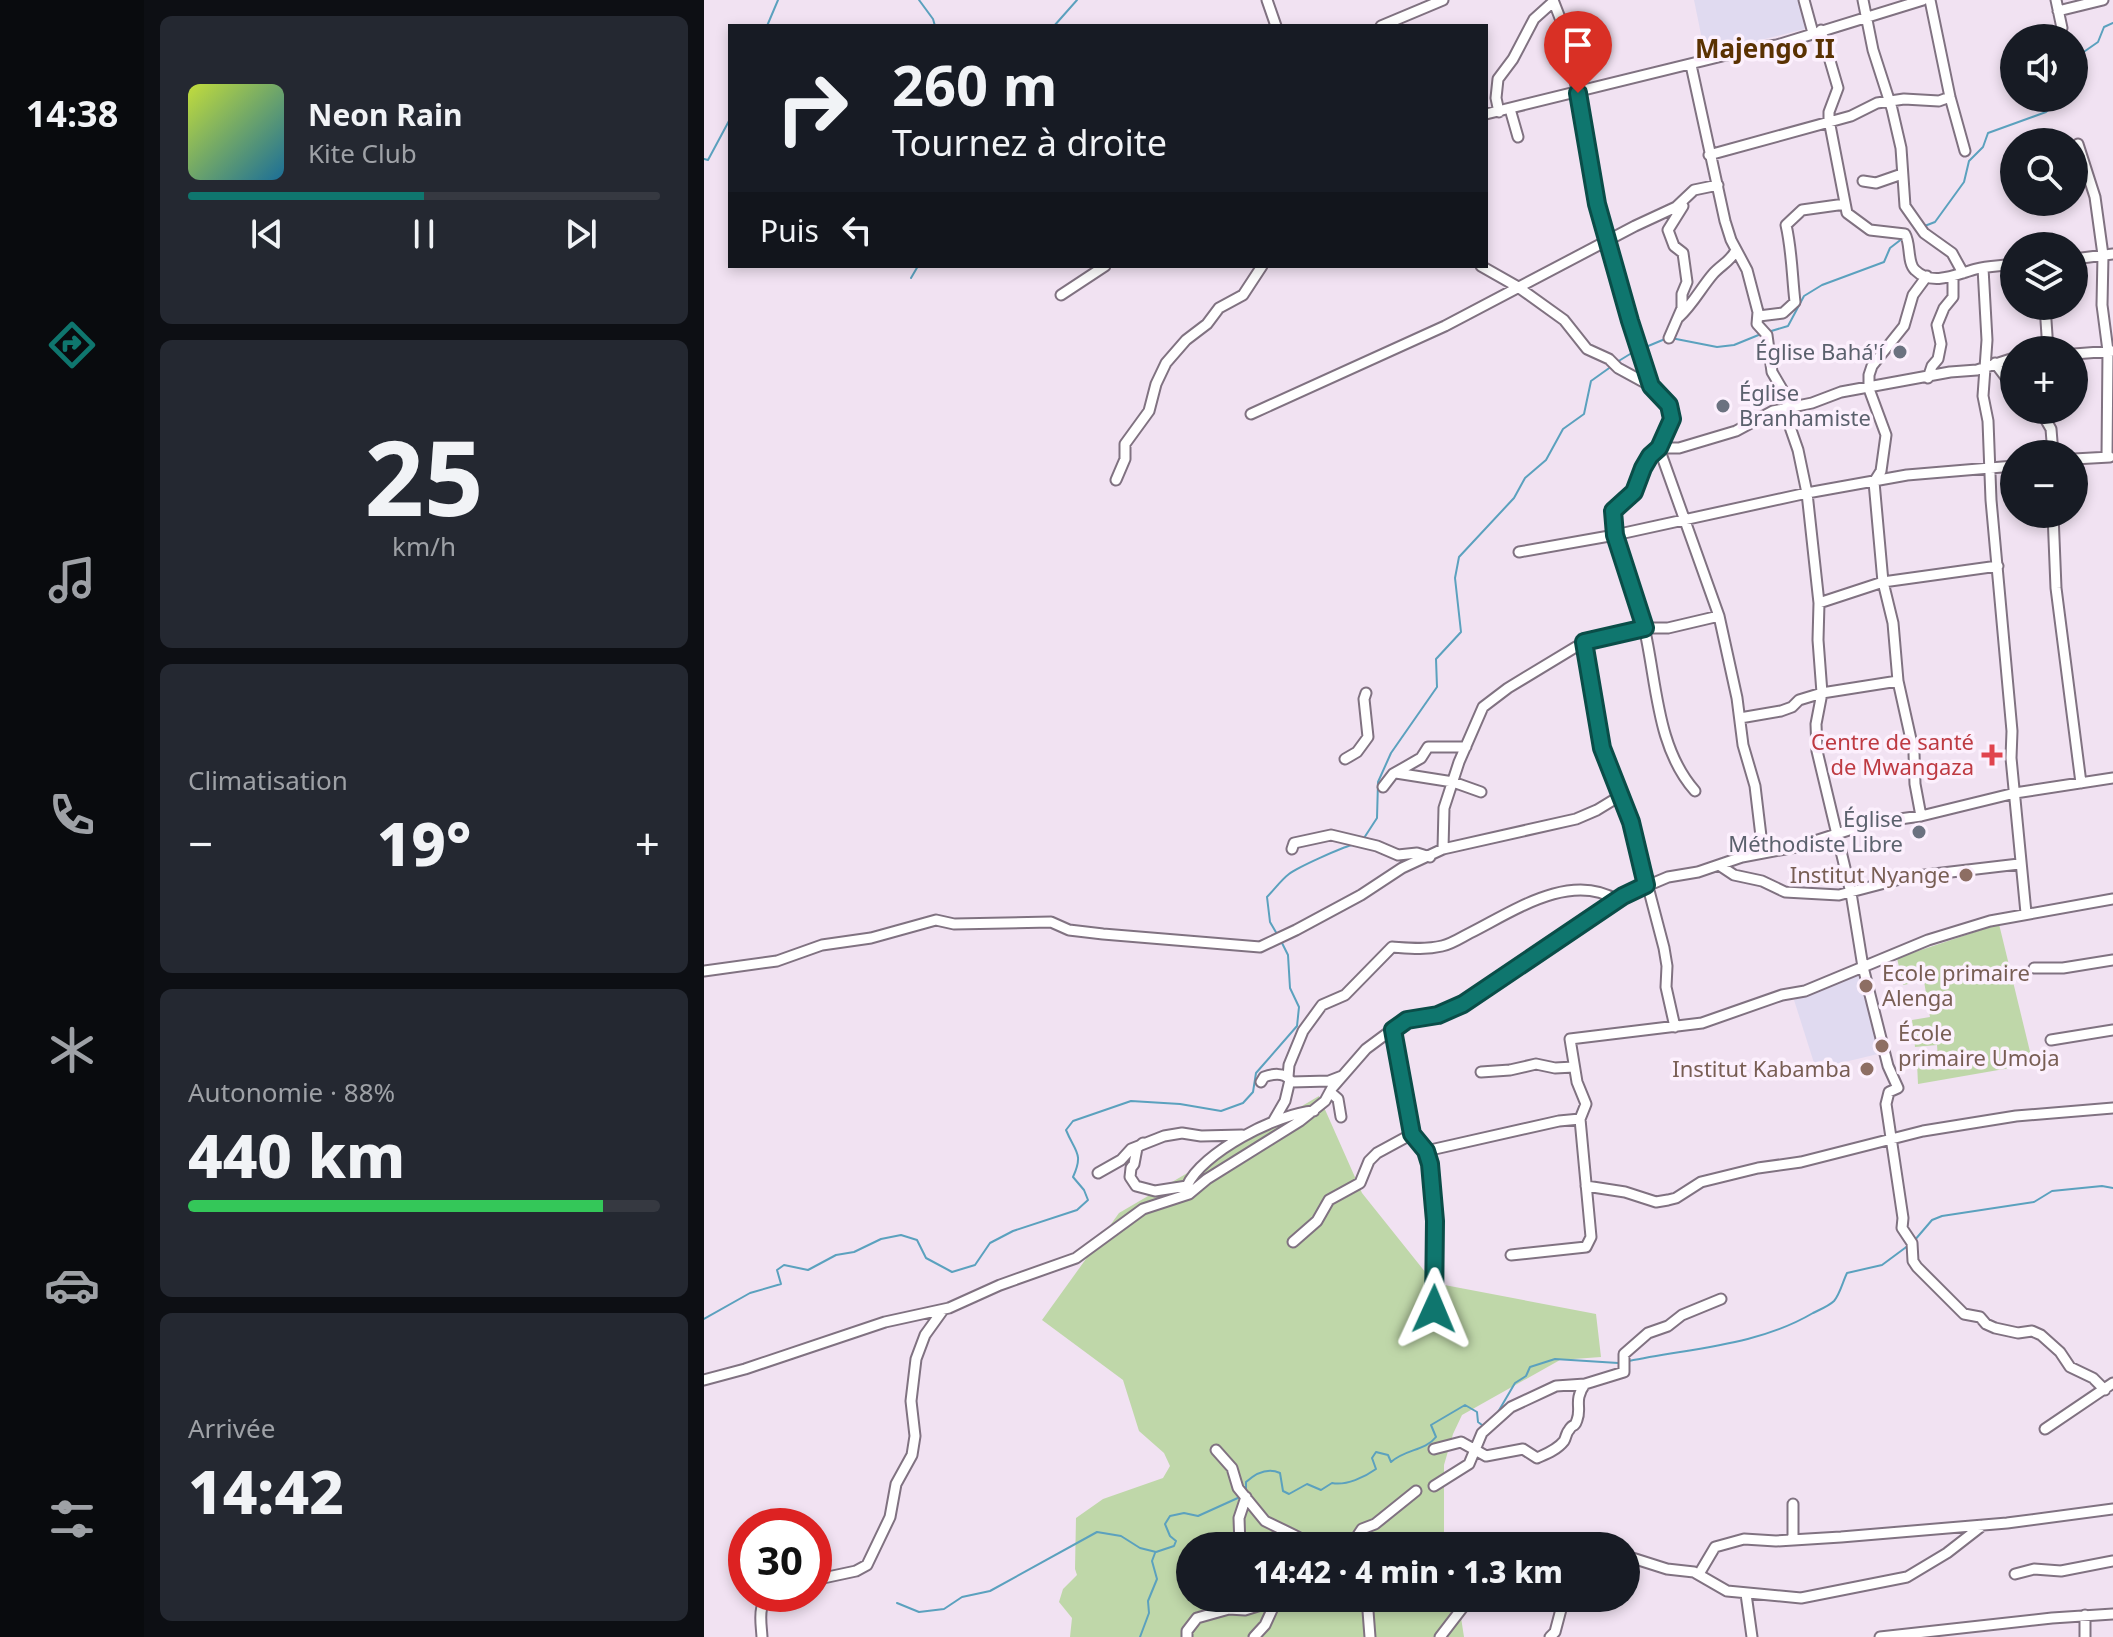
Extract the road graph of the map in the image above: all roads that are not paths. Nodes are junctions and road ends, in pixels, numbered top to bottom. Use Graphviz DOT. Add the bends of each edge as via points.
graph roads {
  1 [pos="1267,0"];
  2 [pos="1443,0"];
  3 [pos="1804,0"];
  4 [pos="1863,0"];
  5 [pos="1923,0"];
  6 [pos="1930,0"];
  7 [pos="2056,0"];
  8 [pos="2103,0"];
  9 [pos="1553,1"];
  10 [pos="2058,11"];
  11 [pos="1869,17"];
  12 [pos="1275,24"];
  13 [pos="1386,24"];
  14 [pos="2061,24"];
  15 [pos="1817,32"];
  16 [pos="1691,65"];
  17 [pos="1578,93"];
  18 [pos="1950,97"];
  19 [pos="1889,101"];
  20 [pos="1510,109"];
  21 [pos="1499,112"];
  22 [pos="1488,114"];
  23 [pos="1829,120"];
  24 [pos="1518,137"];
  25 [pos="1965,151"];
  26 [pos="1709,155"];
  27 [pos="1902,174"];
  28 [pos="2088,175"];
  29 [pos="1863,181"];
  30 [pos="1718,185"];
  31 [pos="1694,190"];
  32 [pos="1845,204"];
  33 [pos="1608,240"];
  34 [pos="1736,250"];
  35 [pos="2108,255"];
  36 [pos="2088,257"];
  37 [pos="2000,266"];
  38 [pos="1102,268"];
  39 [pos="1261,268"];
  40 [pos="1485,268"];
  41 [pos="1983,268"];
  42 [pos="1963,273"];
  43 [pos="1927,276"];
  44 [pos="1953,278"];
  45 [pos="1518,287"];
  46 [pos="1061,295"];
  47 [pos="1759,316"];
  48 [pos="1676,320"];
  49 [pos="1669,338"];
  50 [pos="2110,351"];
  51 [pos="2088,353"];
  52 [pos="2000,362"];
  53 [pos="1990,365"];
  54 [pos="2000,375"];
  55 [pos="1928,378"];
  56 [pos="1651,386"];
  57 [pos="1869,389"];
  58 [pos="1786,408"];
  59 [pos="1251,414"];
  60 [pos="1659,448"];
  61 [pos="2110,457"];
  62 [pos="2088,458"];
  63 [pos="2000,468"];
  64 [pos="1990,469"];
  65 [pos="1116,480"];
  66 [pos="1874,482"];
  67 [pos="1807,493"];
  68 [pos="1686,519"];
  69 [pos="2054,528"];
  70 [pos="1615,535"];
  71 [pos="1519,552"];
  72 [pos="1998,566"];
  73 [pos="1883,582"];
  74 [pos="1819,603"];
  75 [pos="1719,616"];
  76 [pos="1645,628"];
  77 [pos="1584,642"];
  78 [pos="1898,681"];
  79 [pos="1366,693"];
  80 [pos="1822,693"];
  81 [pos="1740,718"];
  82 [pos="1466,747"];
  83 [pos="1345,759"];
  84 [pos="1396,773"];
  85 [pos="2113,778"];
  86 [pos="1453,782"];
  87 [pos="2081,783"];
  88 [pos="1383,787"];
  89 [pos="1695,791"];
  90 [pos="1481,792"];
  91 [pos="2015,793"];
  92 [pos="1620,796"];
  93 [pos="1921,816"];
  94 [pos="1838,833"];
  95 [pos="1292,849"];
  96 [pos="1443,849"];
  97 [pos="1763,853"];
  98 [pos="1430,857"];
  99 [pos="2019,864"];
  100 [pos="1719,865"];
  101 [pos="1646,885"];
  102 [pos="1851,893"];
  103 [pos="2113,899"];
  104 [pos="1617,900"];
  105 [pos="2026,913"];
  106 [pos="2113,960"];
  107 [pos="1863,967"];
  108 [pos="2034,968"];
  109 [pos="704,971"];
  110 [pos="1675,1027"];
  111 [pos="1393,1030"];
  112 [pos="2113,1030"];
  113 [pos="2051,1040"];
  114 [pos="1574,1067"];
  115 [pos="1481,1072"];
  116 [pos="1342,1076"];
  117 [pos="1289,1079"];
  118 [pos="1261,1082"];
  119 [pos="1330,1092"];
  120 [pos="2113,1108"];
  121 [pos="1314,1111"];
  122 [pos="1341,1117"];
  123 [pos="1580,1119"];
  124 [pos="1272,1123"];
  125 [pos="1249,1134"];
  126 [pos="1412,1134"];
  127 [pos="1892,1140"];
  128 [pos="1143,1143"];
  129 [pos="1426,1151"];
  130 [pos="1098,1173"];
  131 [pos="1207,1179"];
  132 [pos="1187,1186"];
  133 [pos="1586,1186"];
  134 [pos="1156,1204"];
  135 [pos="1293,1242"];
  136 [pos="1511,1255"];
  137 [pos="1721,1299"];
  138 [pos="1434,1309"];
  139 [pos="943,1310"];
  140 [pos="704,1380"];
  141 [pos="1585,1384"];
  142 [pos="2109,1386"];
  143 [pos="2045,1429"];
  144 [pos="1434,1449"];
  145 [pos="1216,1450"];
  146 [pos="1475,1451"];
  147 [pos="1434,1486"];
  148 [pos="1416,1491"];
  149 [pos="1246,1497"];
  150 [pos="1793,1504"];
  151 [pos="2113,1509"];
  152 [pos="1983,1525"];
  153 [pos="1240,1532"];
  154 [pos="1288,1532"];
  155 [pos="1360,1532"];
  156 [pos="1793,1540"];
  157 [pos="1640,1561"];
  158 [pos="2113,1561"];
  159 [pos="1699,1574"];
  160 [pos="2015,1574"];
  161 [pos="832,1576"];
  162 [pos="1746,1594"];
  163 [pos="760,1612"];
  164 [pos="1218,1612"];
  165 [pos="1270,1612"];
  166 [pos="1368,1612"];
  167 [pos="1459,1612"];
  168 [pos="1560,1612"];
  169 [pos="2113,1614"];
  170 [pos="2085,1615"];
  171 [pos="762,1637"];
  172 [pos="1187,1637"];
  173 [pos="1254,1637"];
  174 [pos="1370,1637"];
  175 [pos="1440,1637"];
  176 [pos="1550,1637"];
  177 [pos="1752,1637"];
  178 [pos="1880,1637"];
  179 [pos="2085,1637"];
  1 -- 12 [label="street"];
  2 -- 13 [label="street"];
  3 -- 15 [label="street"];
  4 -- 11 [label="street"];
  5 -- 11 [label="street"];
  6 -- 18 [label="street"];
  7 -- 10 [label="street"];
  8 -- 10 [label="street"];
  9 -- 17 [label="street" via="1567,36"];
  9 -- 21 [label="street" via="1534,19 1498,79"];
  10 -- 14 [label="street"];
  11 -- 15 [label="street"];
  11 -- 19 [label="street"];
  15 -- 16 [label="street"];
  15 -- 23 [label="street" via="1838,88"];
  16 -- 17 [label="street"];
  16 -- 26 [label="street"];
  17 -- 20 [label="street"];
  17 -- 33 [label="street"];
  18 -- 19 [label="street"];
  18 -- 25 [label="street"];
  19 -- 23 [label="street"];
  19 -- 27 [label="street"];
  20 -- 21 [label="street"];
  20 -- 24 [label="street"];
  21 -- 22 [label="street"];
  23 -- 26 [label="street"];
  23 -- 32 [label="street"];
  26 -- 30 [label="street"];
  27 -- 29 [label="street" via="1876,183"];
  27 -- 42 [label="street" via="1905,206 1924,233 1952,253"];
  28 -- 35 [label="street"];
  30 -- 31 [label="street"];
  30 -- 34 [label="street"];
  31 -- 33 [label="street" via="1676,207"];
  31 -- 48 [label="street" via="1668,230 1683,253 1687,282"];
  32 -- 43 [label="street" via="1847,213 1870,230 1905,234 1912,266"];
  32 -- 47 [label="street" via="1802,210 1786,225 1795,302 1783,313"];
  33 -- 45 [label="street"];
  33 -- 56 [label="street"];
  34 -- 47 [label="street"];
  34 -- 48 [label="street"];
  35 -- 36 [label="street"];
  35 -- 50 [label="street" via="2102,305"];
  37 -- 41 [label="street"];
  38 -- 46 [label="street"];
  39 -- 65 [label="street" via="1243,295 1219,308 1166,363 1149,411 1125,444"];
  40 -- 45 [label="street"];
  41 -- 42 [label="street"];
  41 -- 53 [label="street"];
  42 -- 44 [label="street"];
  43 -- 44 [label="street"];
  43 -- 57 [label="street" via="1913,295 1904,326 1872,366"];
  44 -- 55 [label="street" via="1953,297 1937,325 1938,359"];
  45 -- 56 [label="street" via="1567,323 1587,349"];
  45 -- 59 [label="street"];
  47 -- 58 [label="street" via="1757,324 1767,335 1772,372 1786,396"];
  48 -- 49 [label="street"];
  50 -- 51 [label="street"];
  50 -- 61 [label="street"];
  52 -- 53 [label="street"];
  53 -- 54 [label="street"];
  53 -- 55 [label="street"];
  53 -- 64 [label="street" via="1983,396"];
  55 -- 57 [label="street"];
  56 -- 60 [label="street" via="1669,405 1672,419"];
  57 -- 58 [label="street"];
  57 -- 66 [label="street" via="1886,435 1881,471"];
  58 -- 60 [label="street" via="1736,431 1679,448"];
  58 -- 67 [label="street"];
  60 -- 68 [label="street"];
  60 -- 70 [label="street" via="1634,492 1613,511"];
  61 -- 62 [label="street"];
  63 -- 64 [label="street"];
  64 -- 66 [label="street"];
  64 -- 72 [label="street"];
  66 -- 67 [label="street"];
  66 -- 73 [label="street"];
  67 -- 68 [label="street"];
  67 -- 74 [label="street"];
  68 -- 70 [label="street"];
  68 -- 75 [label="street"];
  69 -- 87 [label="street"];
  70 -- 71 [label="street"];
  70 -- 76 [label="street"];
  72 -- 73 [label="street"];
  72 -- 91 [label="street"];
  73 -- 74 [label="street"];
  73 -- 78 [label="street"];
  74 -- 80 [label="street"];
  75 -- 76 [label="street"];
  75 -- 81 [label="street"];
  76 -- 77 [label="street"];
  76 -- 89 [label="street" via="1669,745"];
  77 -- 82 [label="street" via="1483,707"];
  77 -- 92 [label="street" via="1596,723"];
  78 -- 80 [label="street"];
  78 -- 93 [label="street"];
  79 -- 83 [label="street" via="1368,737"];
  80 -- 81 [label="street" via="1781,711"];
  80 -- 94 [label="street" via="1815,736"];
  81 -- 97 [label="street"];
  82 -- 84 [label="street" via="1428,747 1421,758"];
  82 -- 86 [label="street"];
  84 -- 86 [label="street"];
  84 -- 88 [label="street"];
  85 -- 87 [label="street"];
  86 -- 90 [label="street"];
  86 -- 96 [label="street" via="1444,808"];
  87 -- 91 [label="street"];
  91 -- 93 [label="street"];
  91 -- 99 [label="street"];
  92 -- 96 [label="street" via="1576,819"];
  92 -- 101 [label="street"];
  93 -- 94 [label="street"];
  94 -- 97 [label="street"];
  94 -- 102 [label="street"];
  95 -- 98 [label="street" via="1294,843 1331,835 1398,855"];
  96 -- 98 [label="street"];
  97 -- 100 [label="street"];
  98 -- 109 [label="street" via="1260,947 1081,932 1051,922 936,920 822,945 777,961"];
  99 -- 102 [label="street" via="1908,877"];
  99 -- 105 [label="street"];
  100 -- 101 [label="street"];
  100 -- 102 [label="street" via="1785,892"];
  101 -- 104 [label="street"];
  101 -- 110 [label="street" via="1666,961"];
  102 -- 107 [label="street"];
  103 -- 105 [label="street"];
  104 -- 111 [label="street" via="1463,1004 1407,1020"];
  104 -- 117 [label="street" via="1599,893 1562,892 1527,903 1445,946 1392,947 1345,995 1322,1005 1303,1031"];
  105 -- 107 [label="street" via="1928,940"];
  106 -- 108 [label="street"];
  107 -- 110 [label="street" via="1792,995"];
  107 -- 127 [label="street" via="1898,1088 1889,1092 1886,1104"];
  110 -- 114 [label="street" via="1575,1037 1569,1044"];
  111 -- 116 [label="street"];
  111 -- 126 [label="street"];
  112 -- 113 [label="street"];
  114 -- 115 [label="street" via="1533,1064"];
  114 -- 123 [label="street" via="1586,1104"];
  116 -- 117 [label="street" via="1301,1083"];
  116 -- 119 [label="street"];
  117 -- 118 [label="street" via="1270,1075"];
  117 -- 124 [label="street" via="1285,1101"];
  119 -- 121 [label="street"];
  119 -- 122 [label="street" via="1338,1099"];
  120 -- 127 [label="street" via="1988,1120"];
  121 -- 124 [label="street"];
  121 -- 131 [label="street"];
  123 -- 129 [label="street"];
  123 -- 133 [label="street"];
  124 -- 125 [label="street"];
  125 -- 128 [label="street" via="1182,1133"];
  125 -- 132 [label="street" via="1217,1154"];
  126 -- 129 [label="street"];
  126 -- 135 [label="street" via="1377,1153 1360,1183 1329,1200 1317,1221"];
  127 -- 133 [label="street" via="1701,1182 1676,1198 1656,1202"];
  127 -- 142 [label="street" via="1902,1228 1917,1267 1964,1314 1995,1328 2041,1335 2070,1367"];
  128 -- 130 [label="street"];
  128 -- 132 [label="street" via="1131,1168 1136,1186 1155,1191"];
  129 -- 138 [label="street" via="1435,1221"];
  131 -- 132 [label="street"];
  131 -- 134 [label="street" via="1180,1199"];
  132 -- 134 [label="street"];
  133 -- 136 [label="street" via="1591,1237 1586,1247"];
  134 -- 139 [label="street" via="1076,1258"];
  137 -- 141 [label="street" via="1648,1333 1624,1354 1624,1372"];
  139 -- 140 [label="street" via="885,1322"];
  139 -- 161 [label="street" via="916,1359 912,1455 896,1484 890,1517 867,1565"];
  141 -- 146 [label="street" via="1556,1386 1511,1407 1482,1433"];
  141 -- 146 [label="street" via="1575,1425 1547,1454 1537,1458 1523,1449 1486,1456"];
  142 -- 143 [label="street"];
  144 -- 146 [label="street" via="1461,1442"];
  145 -- 149 [label="street"];
  146 -- 147 [label="street" via="1469,1464"];
  148 -- 155 [label="street"];
  149 -- 153 [label="street"];
  149 -- 154 [label="street" via="1265,1521"];
  150 -- 156 [label="street"];
  151 -- 152 [label="street"];
  152 -- 156 [label="street"];
  152 -- 162 [label="street" via="1902,1578 1801,1598"];
  156 -- 159 [label="street" via="1729,1542 1710,1552"];
  157 -- 159 [label="street"];
  158 -- 160 [label="street"];
  159 -- 162 [label="street" via="1727,1591"];
  162 -- 177 [label="street"];
  163 -- 171 [label="street"];
  164 -- 172 [label="street" via="1197,1618"];
  165 -- 173 [label="street"];
  166 -- 174 [label="street"];
  167 -- 175 [label="street"];
  168 -- 176 [label="street"];
  169 -- 170 [label="street"];
  170 -- 178 [label="street"];
  170 -- 179 [label="street"];
}
